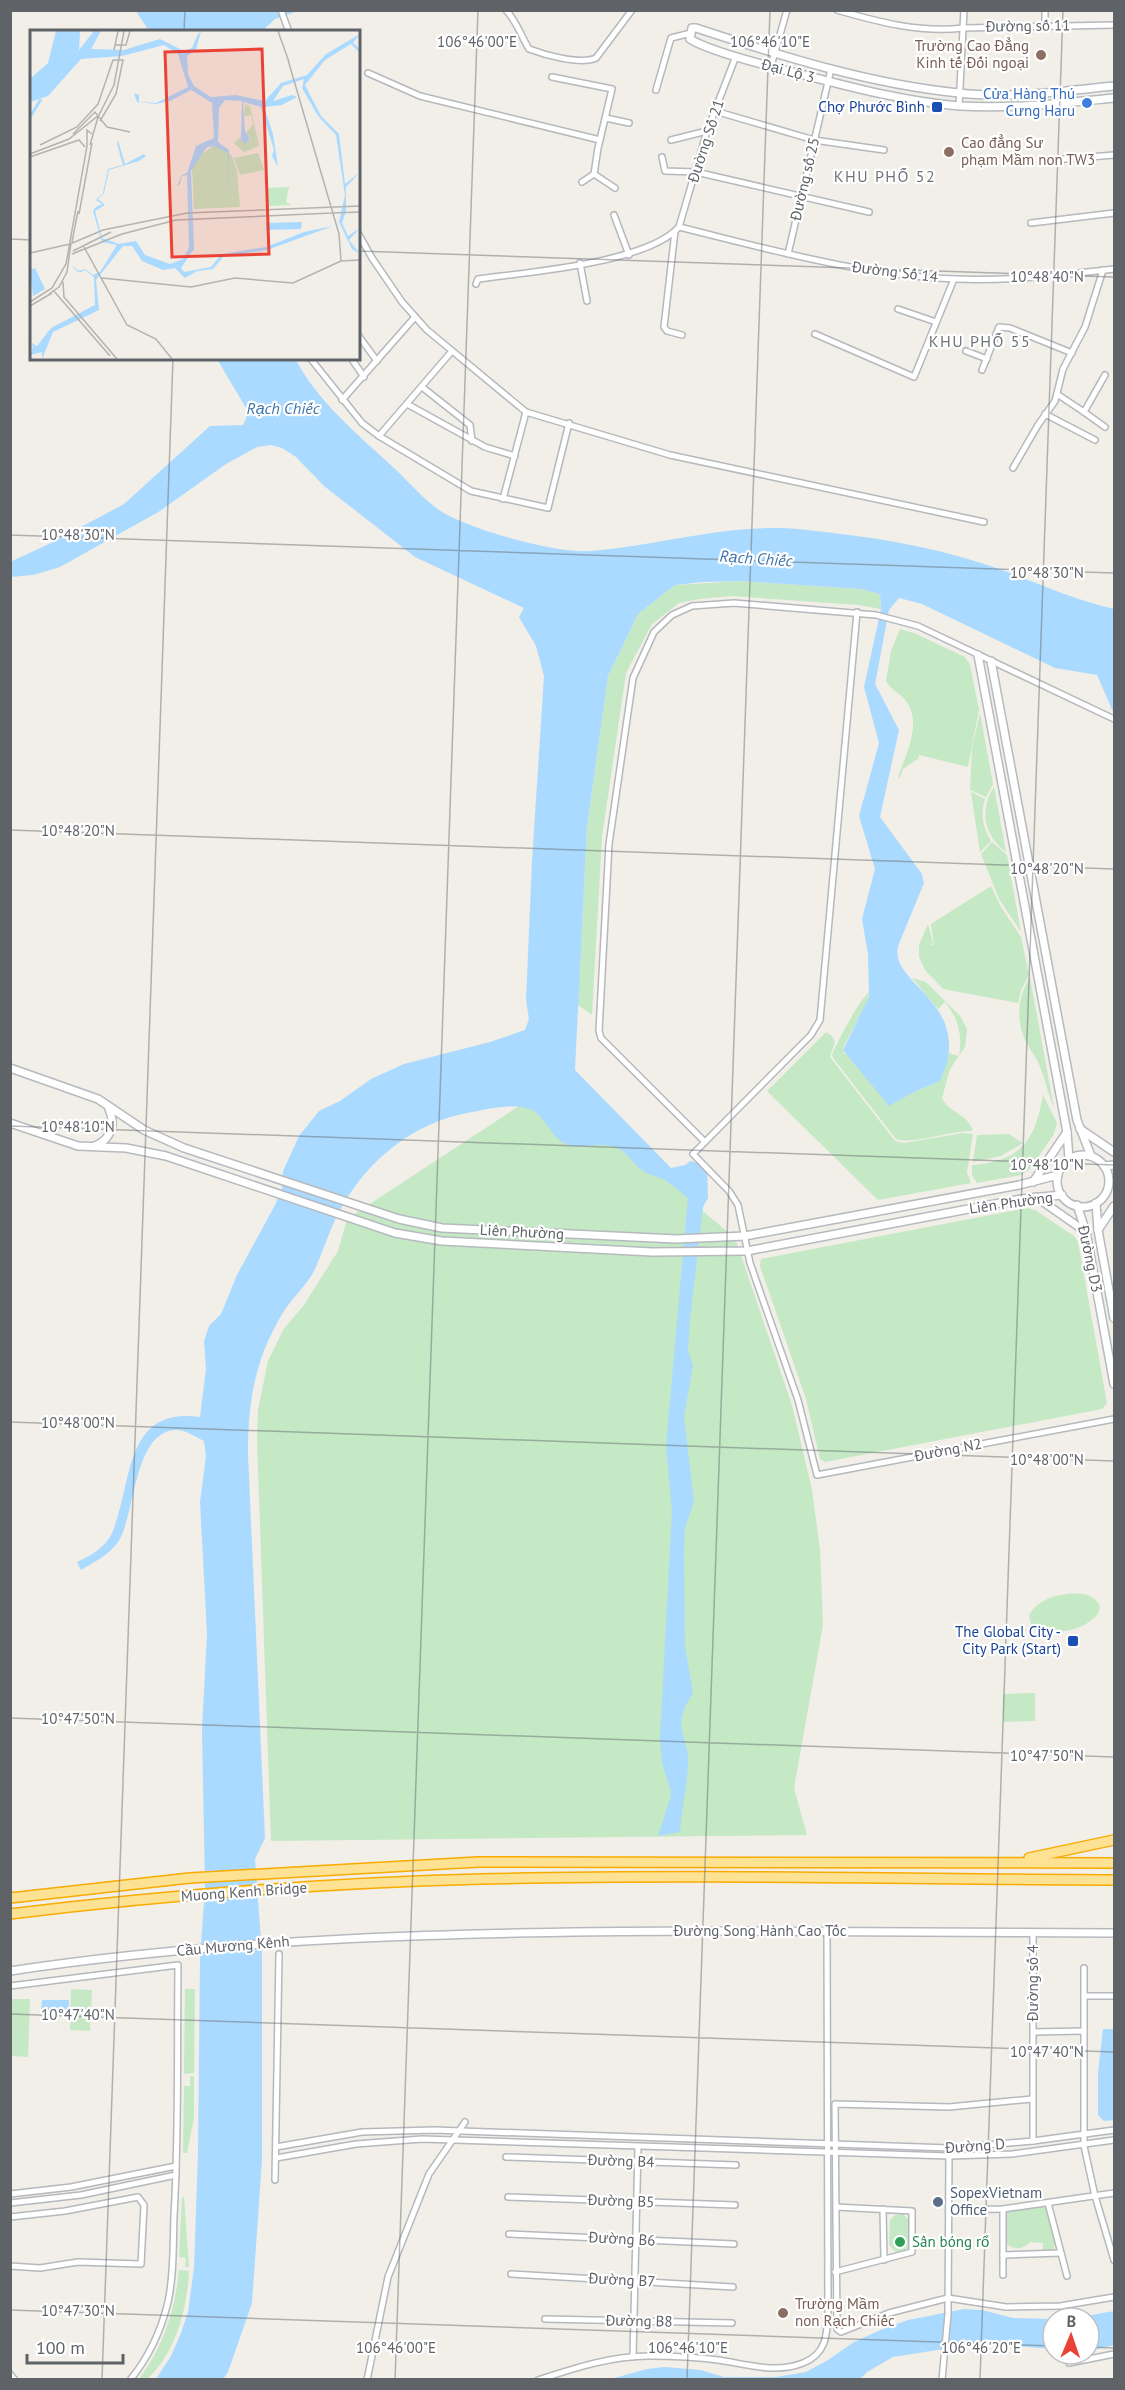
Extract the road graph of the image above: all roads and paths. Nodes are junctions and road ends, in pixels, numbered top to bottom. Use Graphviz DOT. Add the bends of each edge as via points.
graph roads {
  1 [pos="281,10"];
  2 [pos="506,10"];
  3 [pos="632,10"];
  4 [pos="787,10"];
  5 [pos="837,10"];
  6 [pos="964,10"];
  7 [pos="1045,10"];
  8 [pos="1114,25"];
  9 [pos="1045,26"];
  10 [pos="963,28"];
  11 [pos="289,30"];
  12 [pos="691,33"];
  13 [pos="774,53"];
  14 [pos="736,56"];
  15 [pos="771,66"];
  16 [pos="831,69"];
  17 [pos="368,73"];
  18 [pos="552,77"];
  19 [pos="828,82"];
  20 [pos="1114,86"];
  21 [pos="656,90"];
  22 [pos="960,94"];
  23 [pos="1114,98"];
  24 [pos="959,106"];
  25 [pos="715,111"];
  26 [pos="606,118"];
  27 [pos="629,123"];
  28 [pos="707,131"];
  29 [pos="600,140"];
  30 [pos="671,140"];
  31 [pos="814,140"];
  32 [pos="884,150"];
  33 [pos="1114,155"];
  34 [pos="662,157"];
  35 [pos="1041,161"];
  36 [pos="696,172"];
  37 [pos="594,174"];
  38 [pos="582,182"];
  39 [pos="615,188"];
  40 [pos="800,197"];
  41 [pos="869,212"];
  42 [pos="1114,213"];
  43 [pos="614,215"];
  44 [pos="1032,223"];
  45 [pos="677,229"];
  46 [pos="360,237"];
  47 [pos="788,254"];
  48 [pos="628,255"];
  49 [pos="580,263"];
  50 [pos="1114,269"];
  51 [pos="1103,270"];
  52 [pos="954,279"];
  53 [pos="476,284"];
  54 [pos="587,301"];
  55 [pos="898,309"];
  56 [pos="415,317"];
  57 [pos="936,322"];
  58 [pos="815,334"];
  59 [pos="682,335"];
  60 [pos="360,338"];
  61 [pos="452,351"];
  62 [pos="966,351"];
  63 [pos="1072,353"];
  64 [pos="987,359"];
  65 [pos="312,360"];
  66 [pos="352,360"];
  67 [pos="377,361"];
  68 [pos="982,370"];
  69 [pos="1105,375"];
  70 [pos="364,377"];
  71 [pos="422,387"];
  72 [pos="1057,394"];
  73 [pos="342,400"];
  74 [pos="407,404"];
  75 [pos="526,412"];
  76 [pos="1084,412"];
  77 [pos="1045,414"];
  78 [pos="569,423"];
  79 [pos="1105,427"];
  80 [pos="379,436"];
  81 [pos="1095,440"];
  82 [pos="472,441"];
  83 [pos="515,456"];
  84 [pos="1013,468"];
  85 [pos="503,499"];
  86 [pos="984,522"];
  87 [pos="857,612"];
  88 [pos="978,655"];
  89 [pos="991,662"];
  90 [pos="1114,718"];
  91 [pos="1014,784"];
  92 [pos="1002,785"];
  93 [pos="1042,937"];
  94 [pos="1030,939"];
  95 [pos="10,1068"];
  96 [pos="1071,1086"];
  97 [pos="1059,1089"];
  98 [pos="106,1105"];
  99 [pos="10,1123"];
  100 [pos="1080,1129"];
  101 [pos="1067,1132"];
  102 [pos="705,1142"];
  103 [pos="92,1147"];
  104 [pos="1114,1152"];
  105 [pos="1090,1156"];
  106 [pos="1069,1159"];
  107 [pos="1114,1165"];
  108 [pos="1104,1166"];
  109 [pos="1058,1175"];
  110 [pos="1034,1182"];
  111 [pos="1111,1186"];
  112 [pos="1062,1195"];
  113 [pos="1036,1197"];
  114 [pos="1096,1203"];
  115 [pos="1077,1205"];
  116 [pos="1114,1206"];
  117 [pos="807,1224"];
  118 [pos="1098,1230"];
  119 [pos="1086,1232"];
  120 [pos="745,1236"];
  121 [pos="810,1239"];
  122 [pos="747,1251"];
  123 [pos="1114,1318"];
  124 [pos="1111,1345"];
  125 [pos="1114,1384"];
  126 [pos="1114,1419"];
  127 [pos="1114,1840"];
  128 [pos="976,1862"];
  129 [pos="1114,1863"];
  130 [pos="1114,1880"];
  131 [pos="10,1898"];
  132 [pos="10,1914"];
  133 [pos="827,1931"];
  134 [pos="1034,1933"];
  135 [pos="1114,1933"];
  136 [pos="405,1935"];
  137 [pos="279,1954"];
  138 [pos="1084,1968"];
  139 [pos="10,1971"];
  140 [pos="10,1986"];
  141 [pos="1084,1996"];
  142 [pos="1114,1996"];
  143 [pos="1084,2031"];
  144 [pos="1033,2032"];
  145 [pos="1032,2098"];
  146 [pos="465,2122"];
  147 [pos="460,2130"];
  148 [pos="1114,2130"];
  149 [pos="1083,2135"];
  150 [pos="453,2140"];
  151 [pos="1114,2140"];
  152 [pos="1033,2142"];
  153 [pos="831,2144"];
  154 [pos="1084,2146"];
  155 [pos="276,2147"];
  156 [pos="638,2147"];
  157 [pos="949,2148"];
  158 [pos="832,2154"];
  159 [pos="949,2156"];
  160 [pos="506,2157"];
  161 [pos="276,2158"];
  162 [pos="638,2162"];
  163 [pos="736,2165"];
  164 [pos="176,2166"];
  165 [pos="177,2175"];
  166 [pos="275,2180"];
  167 [pos="1114,2193"];
  168 [pos="10,2194"];
  169 [pos="1095,2196"];
  170 [pos="508,2197"];
  171 [pos="637,2201"];
  172 [pos="1048,2203"];
  173 [pos="10,2204"];
  174 [pos="735,2205"];
  175 [pos="836,2207"];
  176 [pos="883,2209"];
  177 [pos="1003,2209"];
  178 [pos="949,2210"];
  179 [pos="10,2217"];
  180 [pos="509,2234"];
  181 [pos="636,2240"];
  182 [pos="734,2244"];
  183 [pos="1061,2253"];
  184 [pos="1003,2255"];
  185 [pos="884,2259"];
  186 [pos="1114,2260"];
  187 [pos="10,2266"];
  188 [pos="835,2272"];
  189 [pos="511,2274"];
  190 [pos="1003,2275"];
  191 [pos="1067,2276"];
  192 [pos="635,2281"];
  193 [pos="733,2286"];
  194 [pos="1114,2297"];
  195 [pos="948,2298"];
  196 [pos="546,2319"];
  197 [pos="634,2321"];
  198 [pos="732,2323"];
  199 [pos="633,2357"];
  200 [pos="10,2374"];
  201 [pos="942,2377"];
  202 [pos="15,2379"];
  203 [pos="130,2379"];
  204 [pos="367,2379"];
  205 [pos="538,2379"];
  1 -- 11 [label="street"];
  2 -- 3 [label="street" via="516,21 529,49 549,57 588,61 596,58"];
  4 -- 13 [label="street"];
  5 -- 10 [label="street, Đường số 11" via="890,24 940,31"];
  6 -- 10 [label="street"];
  7 -- 9 [label="street"];
  8 -- 9 [label="street, Đường số 11"];
  9 -- 10 [label="street, Đường số 11"];
  10 -- 22 [label="street"];
  12 -- 13 [label="street, Đại Lộ 3" via="696,28"];
  12 -- 14 [label="street, Đại Lộ 3" via="691,41"];
  12 -- 21 [label="street" via="671,39"];
  13 -- 15 [label="street"];
  13 -- 16 [label="street, Đại Lộ 3"];
  14 -- 15 [label="street, Đại Lộ 3"];
  14 -- 25 [label="street, Đường Số 21"];
  15 -- 19 [label="street, Đại Lộ 3"];
  16 -- 19 [label="street, Đường số 25"];
  16 -- 22 [label="street, Đại Lộ 3"];
  17 -- 29 [label="street" via="420,96"];
  18 -- 26 [label="street" via="612,89"];
  19 -- 24 [label="street, Đại Lộ 3"];
  19 -- 31 [label="street, Đường số 25"];
  20 -- 22 [label="street, Đại Lộ 3" via="1024,94"];
  22 -- 24 [label="street"];
  23 -- 24 [label="street, Đại Lộ 3" via="1025,106"];
  25 -- 28 [label="street, Đường Số 21"];
  25 -- 31 [label="street"];
  26 -- 27 [label="street"];
  26 -- 29 [label="street"];
  28 -- 30 [label="street"];
  28 -- 36 [label="street, Đường Số 21"];
  29 -- 37 [label="street"];
  31 -- 32 [label="street"];
  31 -- 40 [label="street, Đường số 25"];
  33 -- 35 [label="street"];
  34 -- 36 [label="street" via="665,171"];
  36 -- 40 [label="street"];
  36 -- 45 [label="street, Đường Số 21"];
  37 -- 38 [label="street"];
  37 -- 39 [label="street"];
  40 -- 41 [label="street"];
  40 -- 47 [label="street, Đường số 25"];
  42 -- 44 [label="street"];
  43 -- 48 [label="street"];
  45 -- 47 [label="street, Đường Số 14"];
  45 -- 48 [label="street" via="664,241"];
  45 -- 59 [label="street, Đường Số 21" via="663,327"];
  46 -- 56 [label="street"];
  47 -- 52 [label="street, Đường Số 14" via="868,270"];
  48 -- 49 [label="street"];
  49 -- 53 [label="street" via="478,279"];
  49 -- 54 [label="street"];
  50 -- 51 [label="street, Đường Số 14"];
  51 -- 52 [label="street, Đường Số 14"];
  51 -- 63 [label="street" via="1085,327"];
  52 -- 57 [label="street"];
  55 -- 57 [label="street"];
  56 -- 61 [label="street"];
  56 -- 67 [label="street"];
  57 -- 58 [label="street" via="914,377"];
  60 -- 67 [label="street"];
  61 -- 71 [label="street"];
  61 -- 75 [label="street"];
  62 -- 64 [label="street"];
  63 -- 64 [label="street" via="999,327"];
  63 -- 72 [label="street"];
  64 -- 68 [label="street"];
  65 -- 73 [label="street"];
  66 -- 70 [label="street"];
  67 -- 70 [label="street"];
  69 -- 76 [label="street"];
  70 -- 73 [label="street"];
  71 -- 74 [label="street"];
  71 -- 82 [label="street" via="470,425"];
  72 -- 76 [label="street"];
  72 -- 77 [label="street"];
  73 -- 80 [label="street"];
  74 -- 80 [label="street"];
  74 -- 82 [label="street"];
  75 -- 78 [label="street"];
  75 -- 83 [label="street"];
  76 -- 79 [label="street"];
  77 -- 81 [label="street"];
  77 -- 84 [label="street"];
  78 -- 85 [label="street" via="548,508"];
  78 -- 86 [label="street" via="670,455"];
  80 -- 85 [label="street" via="471,491"];
  82 -- 83 [label="street"];
  83 -- 85 [label="street"];
  87 -- 88 [label="street" via="918,626"];
  87 -- 102 [label="street" via="820,1020 810,1035"];
  87 -- 102 [label="street" via="734,603 692,606 659,626 634,672 609,844 599,1033"];
  88 -- 89 [label="street"];
  88 -- 92 [label="street"];
  89 -- 90 [label="street"];
  89 -- 91 [label="street"];
  91 -- 92 [label="street"];
  91 -- 93 [label="street"];
  92 -- 94 [label="street"];
  93 -- 94 [label="street"];
  93 -- 96 [label="street"];
  94 -- 97 [label="street"];
  95 -- 98 [label="street, Liên Phường"];
  96 -- 97 [label="street"];
  96 -- 100 [label="street"];
  97 -- 101 [label="street"];
  98 -- 103 [label="street" via="112,1117 111,1130 104,1141"];
  98 -- 120 [label="street, Liên Phường" via="157,1137 217,1159 399,1219 442,1228 649,1239"];
  99 -- 103 [label="street, Liên Phường"];
  100 -- 104 [label="street"];
  100 -- 105 [label="street"];
  101 -- 106 [label="street"];
  101 -- 110 [label="street"];
  102 -- 120 [label="street" via="693,1154 733,1196"];
  103 -- 122 [label="street, Liên Phường" via="152,1153 395,1233 442,1241 652,1252"];
  105 -- 106 [label="street"];
  105 -- 108 [label="street"];
  106 -- 109 [label="street, Liên Phường"];
  107 -- 108 [label="street"];
  108 -- 111 [label="street"];
  109 -- 110 [label="street, Liên Phường"];
  109 -- 112 [label="street, Liên Phường"];
  110 -- 117 [label="street, Liên Phường"];
  111 -- 114 [label="street"];
  112 -- 113 [label="street, Liên Phường"];
  112 -- 115 [label="street, Liên Phường"];
  113 -- 119 [label="street"];
  113 -- 121 [label="street, Liên Phường"];
  114 -- 115 [label="street"];
  114 -- 118 [label="street, Đường D3"];
  115 -- 119 [label="street, Đường D3"];
  116 -- 118 [label="street"];
  117 -- 120 [label="street, Liên Phường"];
  117 -- 121 [label="street"];
  118 -- 123 [label="street, Đường D3"];
  119 -- 124 [label="street, Đường D3"];
  120 -- 122 [label="street"];
  121 -- 122 [label="street, Liên Phường"];
  122 -- 126 [label="street, Đường N2" via="798,1400 817,1475"];
  124 -- 125 [label="street, Đường D3"];
  127 -- 128 [label="highway" via="1043,1856"];
  128 -- 129 [label="highway"];
  128 -- 131 [label="highway, Muong Kenh Bridge" via="478,1862 190,1878"];
  130 -- 132 [label="highway, Muong Kenh Bridge" via="478,1880 192,1895"];
  133 -- 134 [label="street, Đường Song Hành Cao Tốc"];
  133 -- 136 [label="street, Đường Song Hành Cao Tốc"];
  133 -- 153 [label="street"];
  134 -- 135 [label="street, Đường Song Hành Cao Tốc"];
  134 -- 144 [label="street, Đường số 4"];
  136 -- 139 [label="street, Cầu Mương Kênh" via="172,1951"];
  137 -- 155 [label="street"];
  138 -- 141 [label="street"];
  140 -- 164 [label="street" via="178,1965"];
  141 -- 142 [label="street"];
  141 -- 143 [label="street"];
  143 -- 144 [label="street"];
  143 -- 149 [label="street"];
  144 -- 145 [label="street, Đường số 4"];
  145 -- 152 [label="street, Đường số 4"];
  145 -- 153 [label="street" via="949,2106 835,2104"];
  146 -- 147 [label="street"];
  147 -- 150 [label="street"];
  147 -- 153 [label="street, Đường D"];
  147 -- 155 [label="street, Đường D" via="362,2132"];
  148 -- 149 [label="street, Đường D"];
  149 -- 152 [label="street, Đường D"];
  149 -- 154 [label="street"];
  150 -- 156 [label="street, Đường D"];
  150 -- 161 [label="street, Đường D" via="356,2144"];
  150 -- 204 [label="street" via="429,2174 388,2277"];
  151 -- 154 [label="street, Đường D"];
  152 -- 157 [label="street, Đường D"];
  153 -- 157 [label="street, Đường D"];
  153 -- 158 [label="street"];
  154 -- 159 [label="street, Đường D"];
  154 -- 169 [label="street"];
  155 -- 161 [label="street"];
  156 -- 158 [label="street, Đường D"];
  156 -- 162 [label="street"];
  157 -- 159 [label="street"];
  158 -- 159 [label="street, Đường D"];
  158 -- 175 [label="street"];
  158 -- 199 [label="street" via="827,2335 823,2348 806,2362 779,2368 714,2360"];
  159 -- 178 [label="street"];
  160 -- 162 [label="street, Đường B4"];
  161 -- 166 [label="street"];
  162 -- 163 [label="street, Đường B4"];
  162 -- 171 [label="street"];
  164 -- 165 [label="street"];
  164 -- 168 [label="street" via="71,2187"];
  165 -- 173 [label="street" via="81,2195"];
  165 -- 203 [label="street" via="168,2302 153,2345"];
  167 -- 169 [label="street"];
  169 -- 172 [label="street"];
  169 -- 186 [label="street"];
  170 -- 171 [label="street, Đường B5"];
  171 -- 174 [label="street, Đường B5"];
  171 -- 181 [label="street"];
  172 -- 177 [label="street"];
  172 -- 183 [label="street"];
  175 -- 176 [label="street"];
  175 -- 188 [label="street"];
  176 -- 185 [label="street"];
  176 -- 185 [label="street" via="912,2211 912,2252"];
  177 -- 178 [label="street"];
  177 -- 184 [label="street"];
  178 -- 195 [label="street"];
  179 -- 187 [label="street" via="138,2197 144,2205 141,2264"];
  180 -- 181 [label="street, Đường B6"];
  181 -- 182 [label="street, Đường B6"];
  181 -- 192 [label="street"];
  183 -- 184 [label="street"];
  183 -- 191 [label="street"];
  184 -- 190 [label="street"];
  185 -- 188 [label="street"];
  188 -- 195 [label="street" via="836,2326 842,2332 889,2313"];
  189 -- 192 [label="street, Đường B7"];
  192 -- 193 [label="street, Đường B7"];
  192 -- 197 [label="street"];
  194 -- 195 [label="street" via="1059,2306 1006,2307"];
  195 -- 201 [label="street"];
  196 -- 197 [label="street, Đường B8"];
  197 -- 198 [label="street, Đường B8"];
  197 -- 199 [label="street"];
  199 -- 205 [label="street" via="593,2363"];
  200 -- 202 [label="street"];
}
